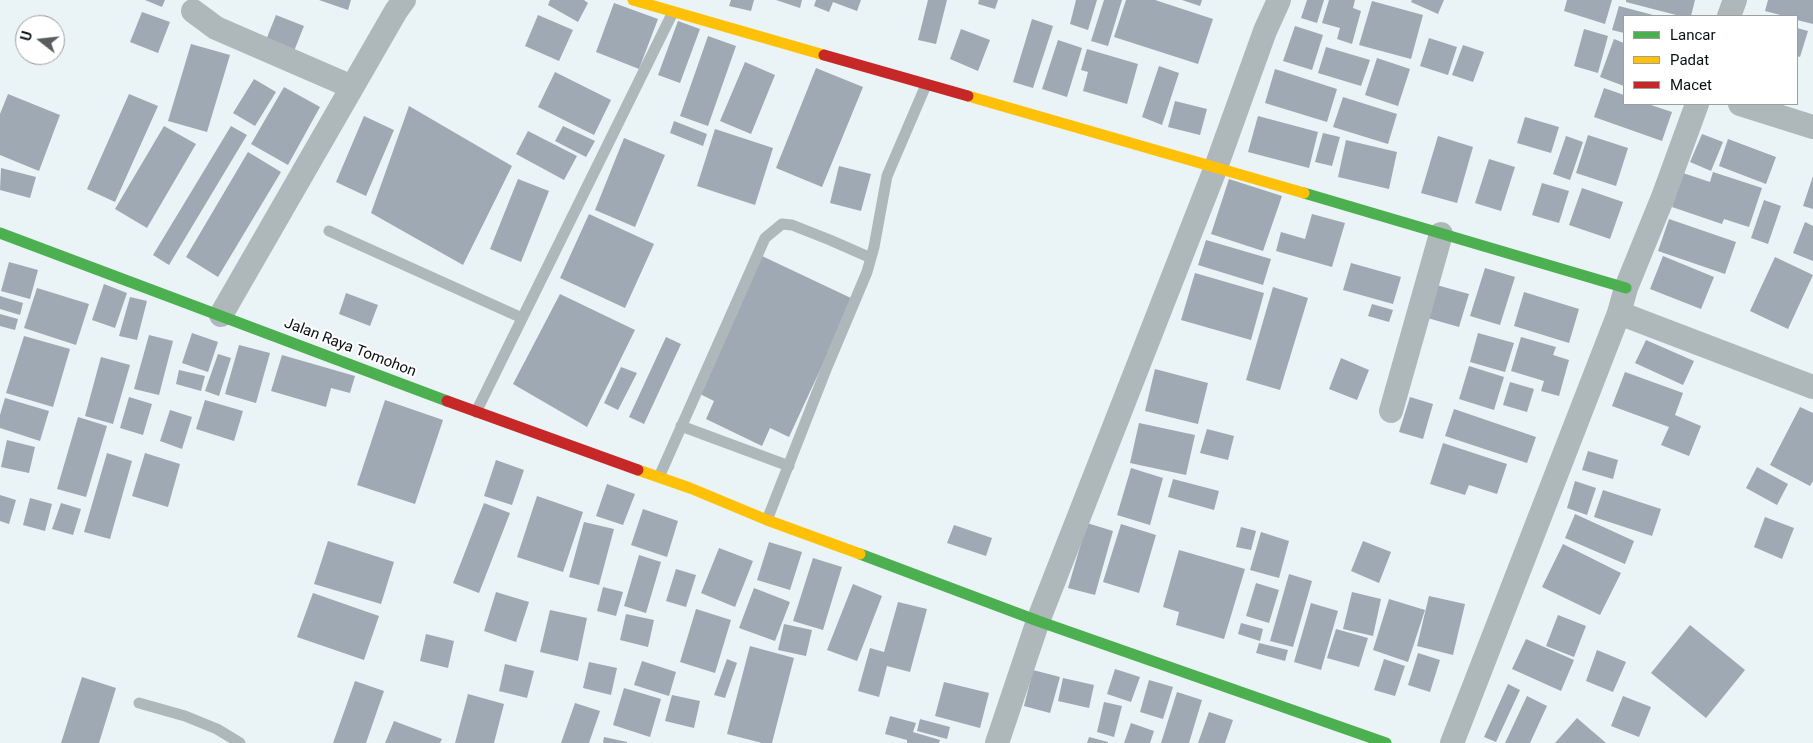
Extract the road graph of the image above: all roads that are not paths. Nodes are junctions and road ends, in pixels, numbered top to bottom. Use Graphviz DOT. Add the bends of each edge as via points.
graph roads {
  1 [pos="404,0"];
  2 [pos="633,0"];
  3 [pos="1279,0"];
  4 [pos="1735,0"];
  5 [pos="193,11"];
  6 [pos="673,12"];
  7 [pos="1729,15"];
  8 [pos="926,85"];
  9 [pos="352,87"];
  10 [pos="1697,105"];
  11 [pos="1743,105"];
  12 [pos="1813,127"];
  13 [pos="1216,167"];
  14 [pos="330,231"];
  15 [pos="0,233"];
  16 [pos="1441,234"];
  17 [pos="871,258"];
  18 [pos="1626,288"];
  19 [pos="1619,313"];
  20 [pos="221,314"];
  21 [pos="522,318"];
  22 [pos="1813,387"];
  23 [pos="1391,411"];
  24 [pos="476,412"];
  25 [pos="681,426"];
  26 [pos="789,466"];
  27 [pos="659,477"];
  28 [pos="767,520"];
  29 [pos="1038,622"];
  30 [pos="139,703"];
  31 [pos="240,743"];
  32 [pos="997,743"];
  33 [pos="1386,743"];
  34 [pos="1452,743"];
  1 -- 9 [label="street"];
  2 -- 6 [label="main road"];
  3 -- 13 [label="street"];
  4 -- 7 [label="street"];
  5 -- 9 [label="street" via="216,28"];
  6 -- 8 [label="main road"];
  6 -- 21 [label="lane"];
  8 -- 13 [label="main road"];
  8 -- 17 [label="lane" via="887,176"];
  9 -- 20 [label="street"];
  10 -- 18 [label="street"];
  11 -- 12 [label="street"];
  13 -- 16 [label="main road"];
  13 -- 29 [label="street"];
  14 -- 21 [label="lane"];
  15 -- 20 [label="main road, Jalan Raya Tomohon"];
  16 -- 18 [label="main road"];
  16 -- 23 [label="street"];
  17 -- 25 [label="lane" via="792,225 782,224 772,231 765,238"];
  17 -- 26 [label="lane"];
  18 -- 19 [label="street"];
  19 -- 22 [label="street"];
  19 -- 34 [label="street"];
  20 -- 24 [label="main road, Jalan Raya Tomohon"];
  21 -- 24 [label="lane"];
  24 -- 27 [label="main road, Jalan Raya Tomohon"];
  25 -- 26 [label="lane"];
  25 -- 27 [label="lane"];
  26 -- 28 [label="lane"];
  27 -- 28 [label="main road, Jalan Raya Tomohon"];
  28 -- 29 [label="main road, Jalan Raya Tomohon"];
  29 -- 32 [label="street"];
  29 -- 33 [label="main road, Jalan Raya Tomohon"];
  30 -- 31 [label="lane" via="184,716"];
}
